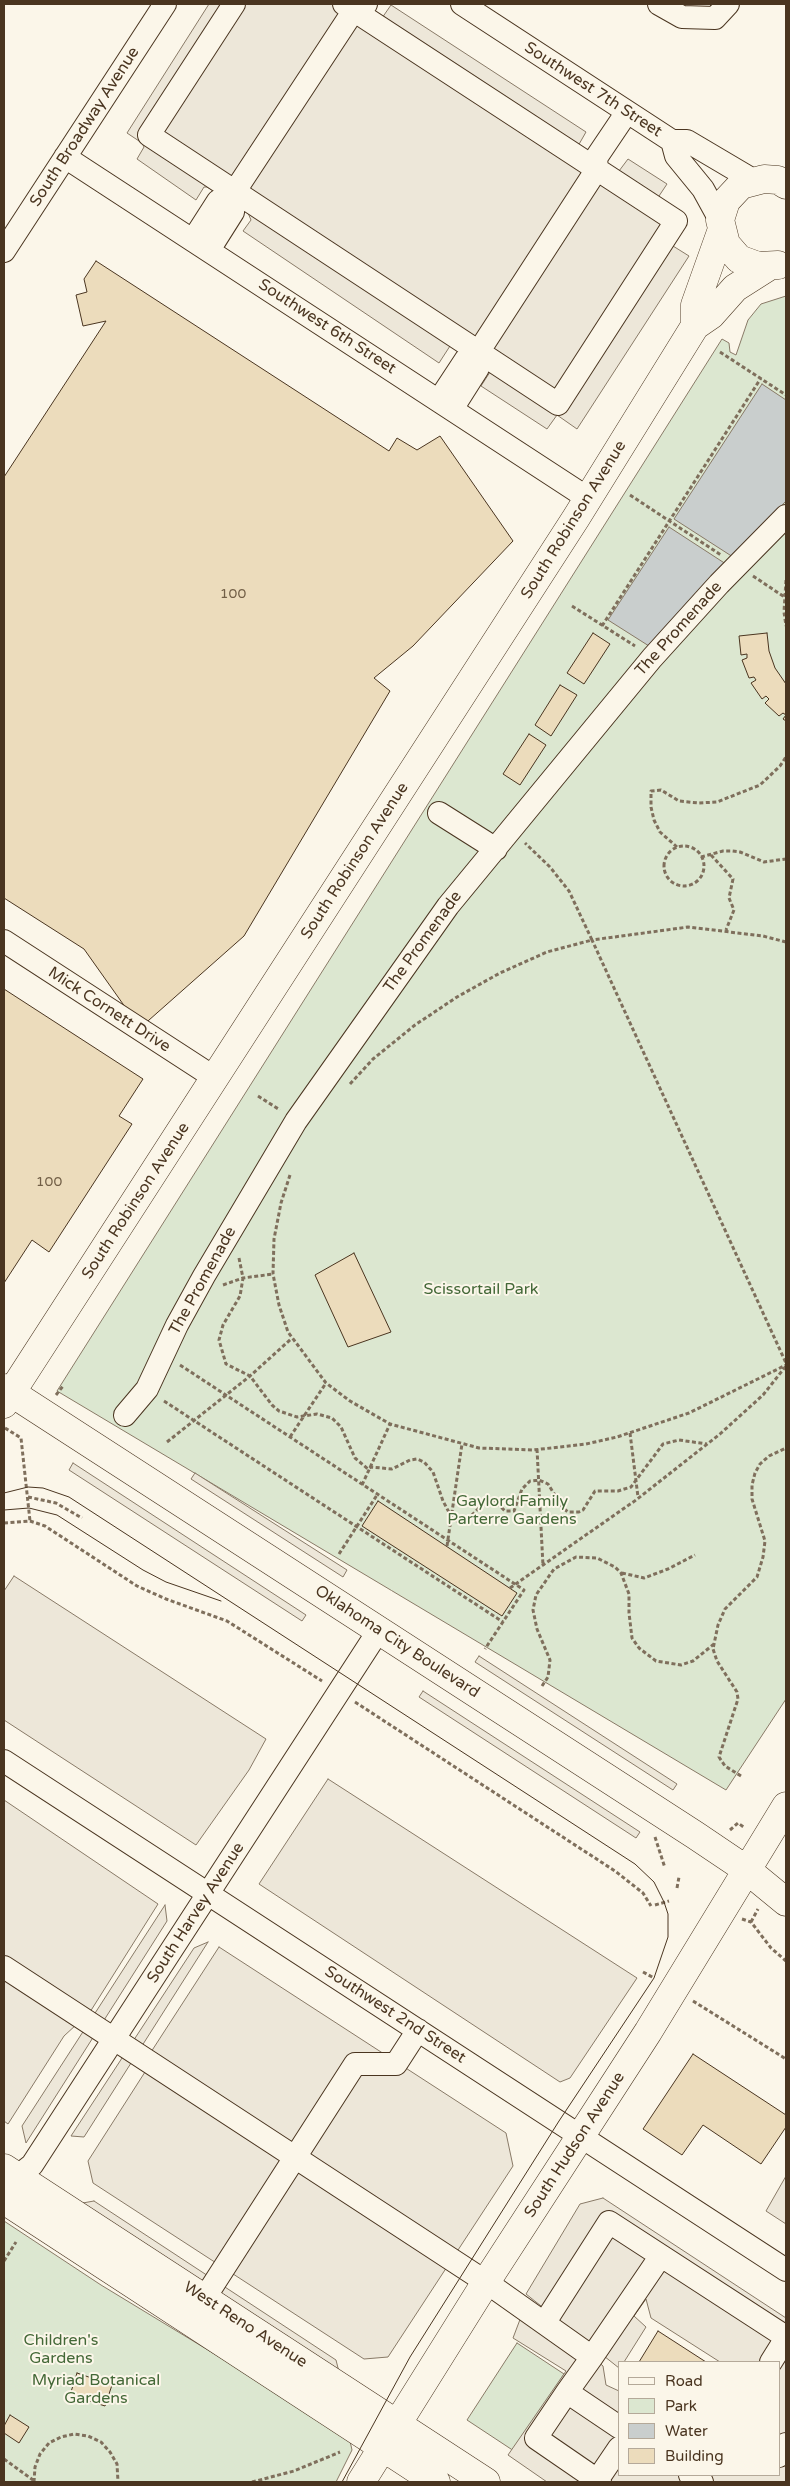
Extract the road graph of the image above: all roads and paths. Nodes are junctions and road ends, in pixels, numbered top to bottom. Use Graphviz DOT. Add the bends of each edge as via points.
graph roads {
  1 [pos="166,4"];
  2 [pos="234,4"];
  3 [pos="462,4"];
  4 [pos="659,4"];
  5 [pos="728,4"];
  6 [pos="354,5"];
  7 [pos="632,115"];
  8 [pos="672,142"];
  9 [pos="65,157"];
  10 [pos="786,162"];
  11 [pos="596,170"];
  12 [pos="768,181"];
  13 [pos="235,191"];
  14 [pos="721,226"];
  15 [pos="201,245"];
  16 [pos="4,251"];
  17 [pos="777,264"];
  18 [pos="695,326"];
  19 [pos="479,350"];
  20 [pos="720,352"];
  21 [pos="761,378"];
  22 [pos="786,395"];
  23 [pos="446,405"];
  24 [pos="630,495"];
  25 [pos="589,498"];
  26 [pos="786,516"];
  27 [pos="669,520"];
  28 [pos="736,566"];
  29 [pos="786,580"];
  30 [pos="786,597"];
  31 [pos="572,606"];
  32 [pos="602,626"];
  33 [pos="786,626"];
  34 [pos="652,658"];
  35 [pos="786,757"];
  36 [pos="439,813"];
  37 [pos="510,830"];
  38 [pos="677,847"];
  39 [pos="496,848"];
  40 [pos="711,854"];
  41 [pos="701,857"];
  42 [pos="786,859"];
  43 [pos="726,930"];
  44 [pos="592,940"];
  45 [pos="4,941"];
  46 [pos="786,942"];
  47 [pos="214,1078"];
  48 [pos="345,1089"];
  49 [pos="294,1168"];
  50 [pos="222,1244"];
  51 [pos="274,1274"];
  52 [pos="243,1278"];
  53 [pos="193,1297"];
  54 [pos="292,1339"];
  55 [pos="164,1354"];
  56 [pos="786,1365"];
  57 [pos="250,1376"];
  58 [pos="326,1383"];
  59 [pos="147,1389"];
  60 [pos="224,1394"];
  61 [pos="6,1395"];
  62 [pos="124,1414"];
  63 [pos="304,1417"];
  64 [pos="193,1420"];
  65 [pos="390,1424"];
  66 [pos="4,1427"];
  67 [pos="630,1433"];
  68 [pos="290,1437"];
  69 [pos="167,1442"];
  70 [pos="462,1444"];
  71 [pos="707,1444"];
  72 [pos="786,1448"];
  73 [pos="537,1449"];
  74 [pos="368,1469"];
  75 [pos="539,1480"];
  76 [pos="636,1482"];
  77 [pos="362,1485"];
  78 [pos="377,1495"];
  79 [pos="28,1497"];
  80 [pos="638,1498"];
  81 [pos="82,1518"];
  82 [pos="452,1518"];
  83 [pos="4,1523"];
  84 [pos="357,1526"];
  85 [pos="447,1540"];
  86 [pos="446,1546"];
  87 [pos="339,1554"];
  88 [pos="695,1555"];
  89 [pos="551,1560"];
  90 [pos="543,1566"];
  91 [pos="556,1567"];
  92 [pos="621,1573"];
  93 [pos="515,1584"];
  94 [pos="510,1588"];
  95 [pos="503,1622"];
  96 [pos="379,1630"];
  97 [pos="714,1643"];
  98 [pos="485,1649"];
  99 [pos="542,1686"];
  100 [pos="4,1761"];
  101 [pos="741,1776"];
  102 [pos="786,1806"];
  103 [pos="660,1851"];
  104 [pos="665,1868"];
  105 [pos="747,1870"];
  106 [pos="679,1877"];
  107 [pos="677,1888"];
  108 [pos="208,1895"];
  109 [pos="669,1901"];
  110 [pos="786,1902"];
  111 [pos="654,1905"];
  112 [pos="751,1922"];
  113 [pos="786,1961"];
  114 [pos="4,1967"];
  115 [pos="696,2002"];
  116 [pos="418,2030"];
  117 [pos="113,2037"];
  118 [pos="786,2059"];
  119 [pos="580,2135"];
  120 [pos="296,2157"];
  121 [pos="8,2177"];
  122 [pos="4,2200"];
  123 [pos="16,2242"];
  124 [pos="660,2257"];
  125 [pos="4,2261"];
  126 [pos="786,2270"];
  127 [pos="486,2282"];
  128 [pos="204,2299"];
  129 [pos="545,2322"];
  130 [pos="786,2338"];
  131 [pos="592,2357"];
  132 [pos="772,2361"];
  133 [pos="568,2392"];
  134 [pos="397,2425"];
  135 [pos="618,2426"];
  136 [pos="383,2448"];
  137 [pos="618,2450"];
  138 [pos="340,2452"];
  139 [pos="4,2459"];
  140 [pos="34,2481"];
  141 [pos="118,2482"];
  142 [pos="252,2482"];
  143 [pos="361,2482"];
  144 [pos="436,2482"];
  145 [pos="486,2482"];
  146 [pos="598,2482"];
  1 -- 9 [label="street, South Broadway Avenue"];
  2 -- 13 [label="street" via="149,135"];
  3 -- 7 [label="street, Southwest 7th Street"];
  4 -- 5 [label="street" via="682,17 715,18"];
  6 -- 11 [label="street"];
  6 -- 13 [label="street"];
  7 -- 8 [label="street, Southwest 7th Street"];
  7 -- 11 [label="street" via="596,158"];
  8 -- 12 [label="street" via="687,141"];
  8 -- 14 [label="street, Southwest 7th Street" via="676,156 703,189"];
  9 -- 15 [label="street, Southwest 6th Street"];
  9 -- 16 [label="street, South Broadway Avenue"];
  10 -- 12 [label="main road"];
  11 -- 19 [label="street"];
  11 -- 19 [label="street" via="676,221 558,404"];
  12 -- 14 [label="main road, South Robinson Avenue" via="741,185 730,195"];
  13 -- 15 [label="street" via="233,212"];
  13 -- 19 [label="street"];
  14 -- 17 [label="main road" via="726,244 739,259 758,266"];
  14 -- 18 [label="main road, South Robinson Avenue" via="695,305"];
  15 -- 23 [label="street, Southwest 6th Street"];
  17 -- 18 [label="main road, South Robinson Avenue" via="735,288 711,315"];
  18 -- 25 [label="main road, South Robinson Avenue"];
  19 -- 23 [label="street" via="478,368"];
  20 -- 21 [label="path"];
  21 -- 22 [label="path"];
  21 -- 27 [label="path"];
  23 -- 25 [label="street, Southwest 6th Street"];
  24 -- 27 [label="path"];
  25 -- 47 [label="main road, South Robinson Avenue"];
  26 -- 28 [label="street, The Promenade"];
  27 -- 28 [label="path"];
  27 -- 32 [label="path"];
  28 -- 30 [label="path"];
  28 -- 34 [label="street, The Promenade"];
  29 -- 30 [label="path"];
  30 -- 33 [label="path"];
  31 -- 32 [label="path"];
  32 -- 34 [label="path"];
  34 -- 37 [label="street, The Promenade"];
  35 -- 38 [label="path" via="760,785 717,802 679,801 660,790 651,791 654,820 660,832"];
  36 -- 39 [label="street"];
  37 -- 39 [label="street, The Promenade"];
  37 -- 44 [label="path" via="550,867 569,891"];
  38 -- 41 [label="path" via="689,847"];
  38 -- 41 [label="path" via="664,860 665,873 674,883 687,885 698,879 703,867"];
  39 -- 50 [label="street, The Promenade" via="448,906 296,1120"];
  40 -- 41 [label="path"];
  40 -- 42 [label="path" via="740,852 771,863"];
  40 -- 43 [label="path" via="733,879 729,898 734,910"];
  43 -- 44 [label="path" via="688,927"];
  43 -- 46 [label="path"];
  44 -- 48 [label="path" via="548,952 457,997 373,1059"];
  44 -- 56 [label="path"];
  45 -- 47 [label="street, Mick Cornett Drive"];
  47 -- 61 [label="main road, South Robinson Avenue"];
  49 -- 51 [label="path" via="281,1202 274,1239"];
  50 -- 52 [label="path" via="240,1259"];
  50 -- 53 [label="street, The Promenade"];
  51 -- 52 [label="path"];
  51 -- 54 [label="path" via="279,1305"];
  52 -- 53 [label="path"];
  52 -- 57 [label="path" via="240,1296 223,1325 219,1340 226,1364"];
  53 -- 55 [label="street, The Promenade"];
  54 -- 57 [label="path"];
  54 -- 58 [label="path"];
  55 -- 59 [label="street, The Promenade"];
  55 -- 60 [label="path"];
  56 -- 67 [label="path" via="689,1413"];
  56 -- 71 [label="path" via="763,1395"];
  57 -- 60 [label="path"];
  57 -- 63 [label="path" via="272,1406 290,1416"];
  58 -- 63 [label="path"];
  58 -- 65 [label="path"];
  59 -- 62 [label="street, The Promenade"];
  59 -- 64 [label="path"];
  60 -- 64 [label="path"];
  60 -- 68 [label="path"];
  61 -- 96 [label="main road, Oklahoma City Boulevard"];
  63 -- 68 [label="path"];
  63 -- 74 [label="path" via="316,1414 332,1418 341,1428 355,1458"];
  64 -- 69 [label="path"];
  64 -- 84 [label="path"];
  65 -- 70 [label="path"];
  65 -- 74 [label="path"];
  66 -- 79 [label="path" via="21,1438"];
  67 -- 73 [label="path" via="586,1444"];
  67 -- 76 [label="path"];
  68 -- 77 [label="path"];
  70 -- 73 [label="path" via="479,1448"];
  70 -- 82 [label="path"];
  71 -- 76 [label="path" via="679,1440 664,1444"];
  71 -- 80 [label="path"];
  72 -- 97 [label="path" via="769,1456 755,1474 752,1498 765,1541 764,1557 757,1577 725,1608"];
  73 -- 75 [label="path"];
  74 -- 77 [label="path"];
  74 -- 82 [label="path" via="392,1469 417,1459 424,1462 433,1472"];
  75 -- 76 [label="path" via="548,1484 563,1508 574,1513 583,1510 595,1491 625,1490"];
  75 -- 82 [label="path" via="525,1484 514,1511 487,1500 469,1518 457,1521"];
  75 -- 90 [label="path"];
  76 -- 80 [label="path"];
  77 -- 78 [label="path"];
  78 -- 84 [label="path"];
  78 -- 85 [label="path"];
  79 -- 81 [label="path" via="56,1503"];
  79 -- 83 [label="path" via="30,1521"];
  80 -- 89 [label="path"];
  82 -- 85 [label="path"];
  84 -- 87 [label="path"];
  84 -- 95 [label="path"];
  85 -- 86 [label="path"];
  85 -- 93 [label="path"];
  88 -- 92 [label="path" via="668,1570 644,1578"];
  89 -- 90 [label="path"];
  89 -- 91 [label="path"];
  90 -- 93 [label="path"];
  91 -- 92 [label="path" via="576,1557 586,1556 606,1562"];
  91 -- 99 [label="path" via="544,1580 533,1610 550,1660 548,1677"];
  92 -- 97 [label="path" via="630,1594 632,1638 647,1655 656,1661 682,1665 693,1661"];
  93 -- 94 [label="path"];
  93 -- 95 [label="path" via="524,1590"];
  95 -- 98 [label="path"];
  96 -- 105 [label="main road, Oklahoma City Boulevard"];
  96 -- 108 [label="street, South Harvey Avenue"];
  97 -- 101 [label="path" via="717,1661 738,1699 719,1757"];
  100 -- 108 [label="street, Southwest 2nd Street"];
  102 -- 105 [label="main road, South Hudson Avenue"];
  103 -- 104 [label="path"];
  105 -- 110 [label="main road, Oklahoma City Boulevard"];
  105 -- 119 [label="main road, South Hudson Avenue" via="653,2024"];
  106 -- 107 [label="path"];
  108 -- 116 [label="street, Southwest 2nd Street"];
  108 -- 117 [label="street, South Harvey Avenue"];
  109 -- 111 [label="path"];
  112 -- 113 [label="path"];
  114 -- 117 [label="street"];
  115 -- 118 [label="path"];
  116 -- 119 [label="street, Southwest 2nd Street"];
  116 -- 120 [label="street" via="396,2064 355,2064"];
  117 -- 120 [label="street"];
  117 -- 121 [label="street, South Harvey Avenue" via="32,2165"];
  119 -- 126 [label="street, Southwest 2nd Street"];
  119 -- 127 [label="main road, South Hudson Avenue"];
  120 -- 127 [label="street"];
  120 -- 128 [label="street"];
  121 -- 128 [label="main road, West Reno Avenue"];
  122 -- 136 [label="main road, West Reno Avenue"];
  123 -- 125 [label="path"];
  124 -- 129 [label="street" via="609,2222"];
  124 -- 130 [label="street"];
  124 -- 131 [label="street"];
  127 -- 129 [label="street"];
  127 -- 134 [label="main road, South Hudson Avenue"];
  128 -- 134 [label="main road, West Reno Avenue"];
  129 -- 131 [label="street"];
  130 -- 132 [label="street"];
  131 -- 133 [label="street"];
  133 -- 135 [label="street"];
  133 -- 146 [label="street" via="536,2438"];
  134 -- 136 [label="main road, South Hudson Avenue"];
  134 -- 145 [label="main road, West Reno Avenue"];
  136 -- 143 [label="main road, South Hudson Avenue"];
  136 -- 144 [label="main road, West Reno Avenue"];
  137 -- 146 [label="street"];
  138 -- 142 [label="path" via="294,2471"];
  139 -- 140 [label="path"];
  140 -- 141 [label="path" via="40,2454 55,2440 74,2434 94,2439 110,2452 117,2464"];
}
